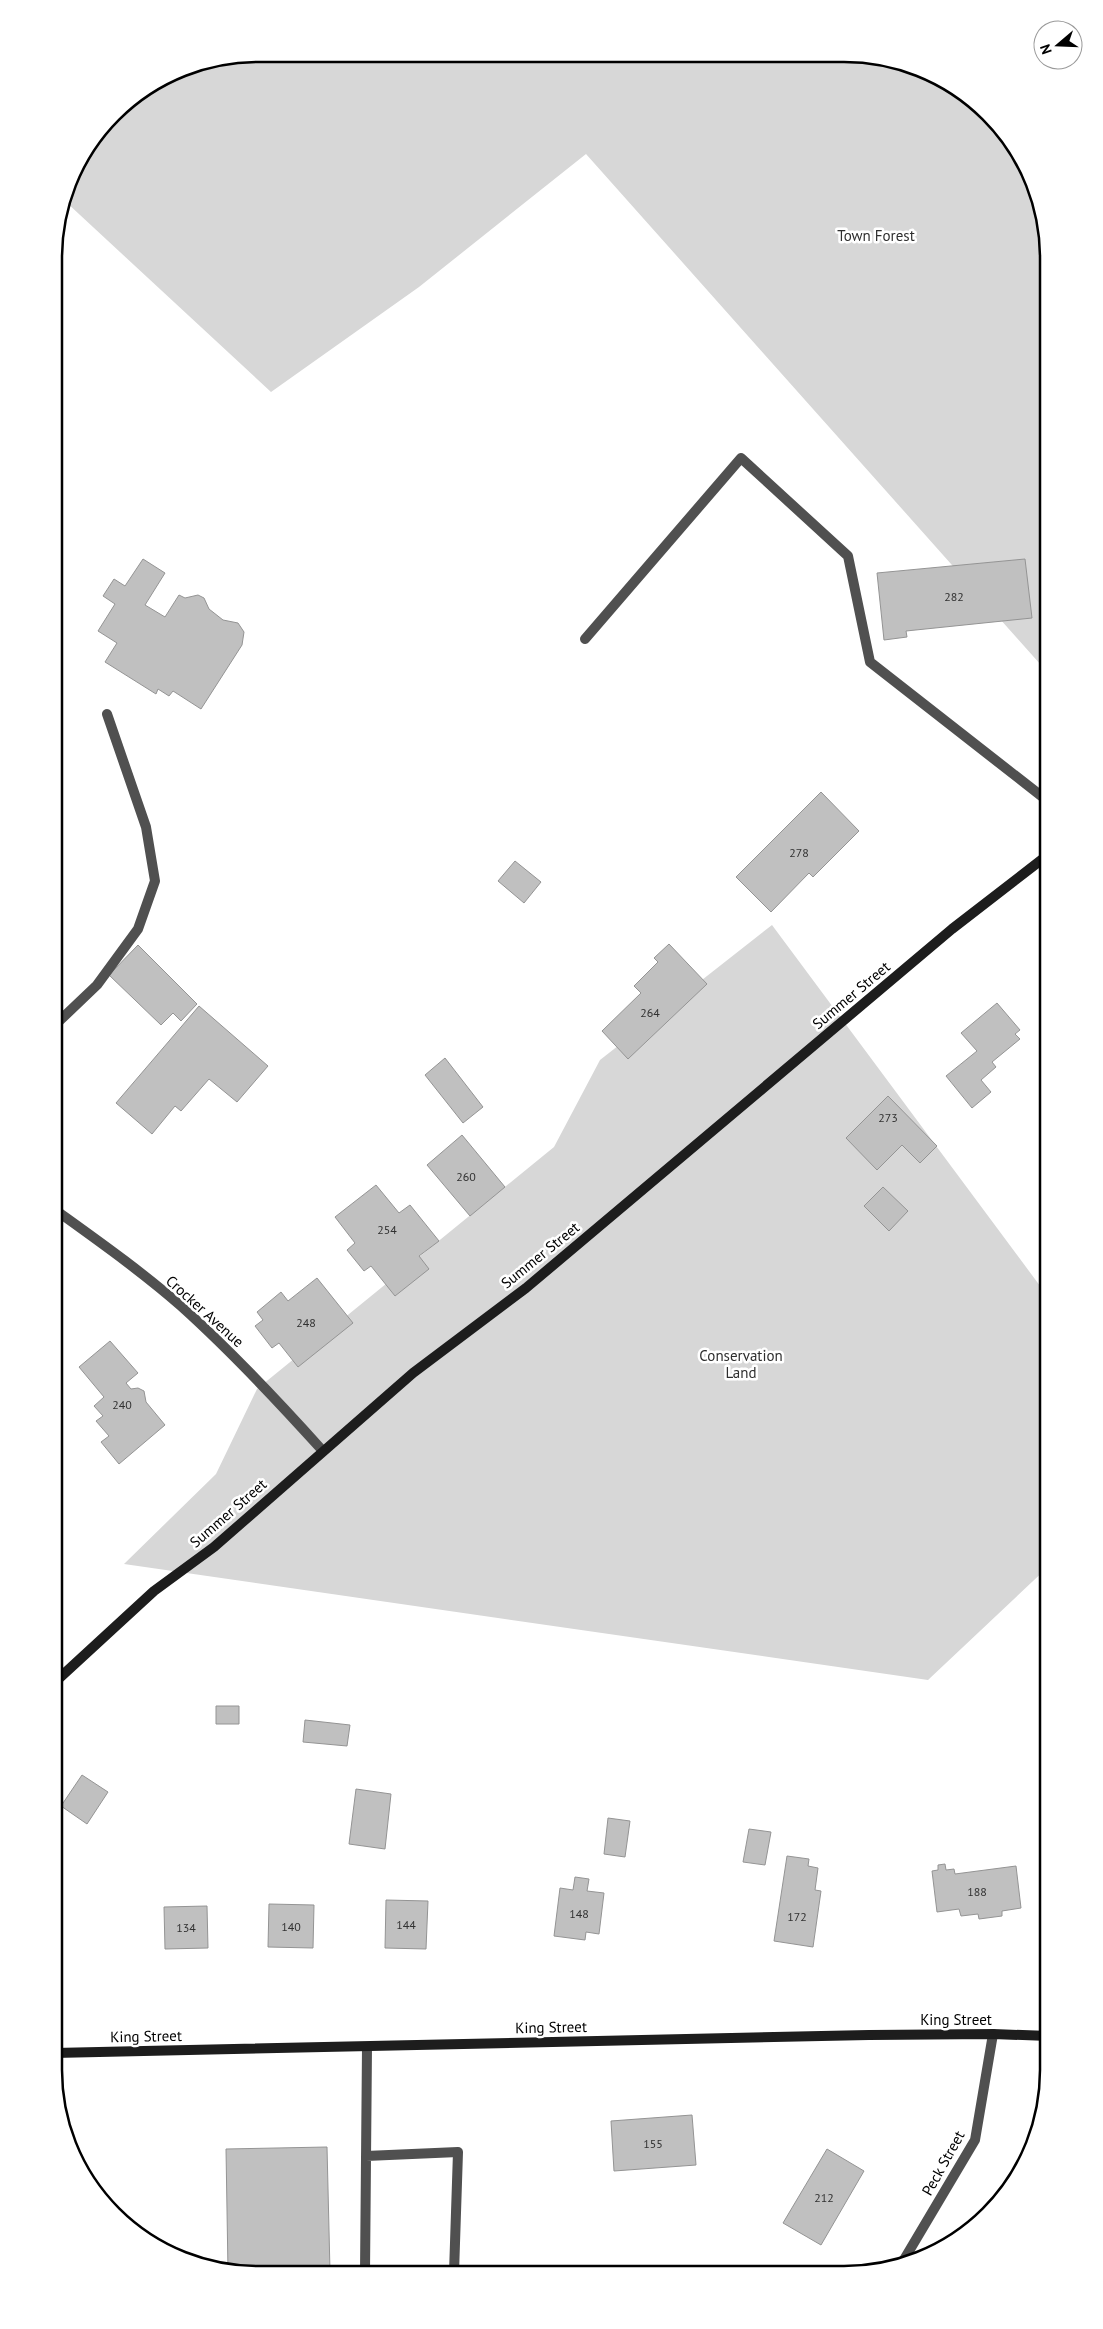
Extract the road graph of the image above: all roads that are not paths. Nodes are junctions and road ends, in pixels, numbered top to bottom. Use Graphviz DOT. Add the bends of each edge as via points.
graph roads {
  1 [pos="585,639"];
  2 [pos="107,714"];
  3 [pos="1040,795"];
  4 [pos="1040,861"];
  5 [pos="62,1018"];
  6 [pos="62,1215"];
  7 [pos="322,1450"];
  8 [pos="62,1676"];
  9 [pos="993,2034"];
  10 [pos="1040,2036"];
  11 [pos="367,2047"];
  12 [pos="62,2053"];
  13 [pos="366,2156"];
  14 [pos="906,2257"];
  15 [pos="365,2266"];
  16 [pos="454,2266"];
  1 -- 3 [label="street" via="741,458 848,556 870,662"];
  2 -- 5 [label="street" via="146,827 155,881 138,929 97,985"];
  4 -- 7 [label="main road, Summer Street" via="952,929 526,1288 413,1373"];
  6 -- 7 [label="street, Crocker Avenue" via="180,1306 272,1394"];
  7 -- 8 [label="main road, Summer Street" via="214,1547 154,1591"];
  9 -- 10 [label="main road, King Street"];
  9 -- 11 [label="main road, King Street"];
  9 -- 14 [label="street, Peck Street" via="975,2140"];
  11 -- 12 [label="main road, King Street"];
  11 -- 13 [label="street"];
  13 -- 15 [label="street"];
  13 -- 16 [label="street" via="458,2152"];
}
